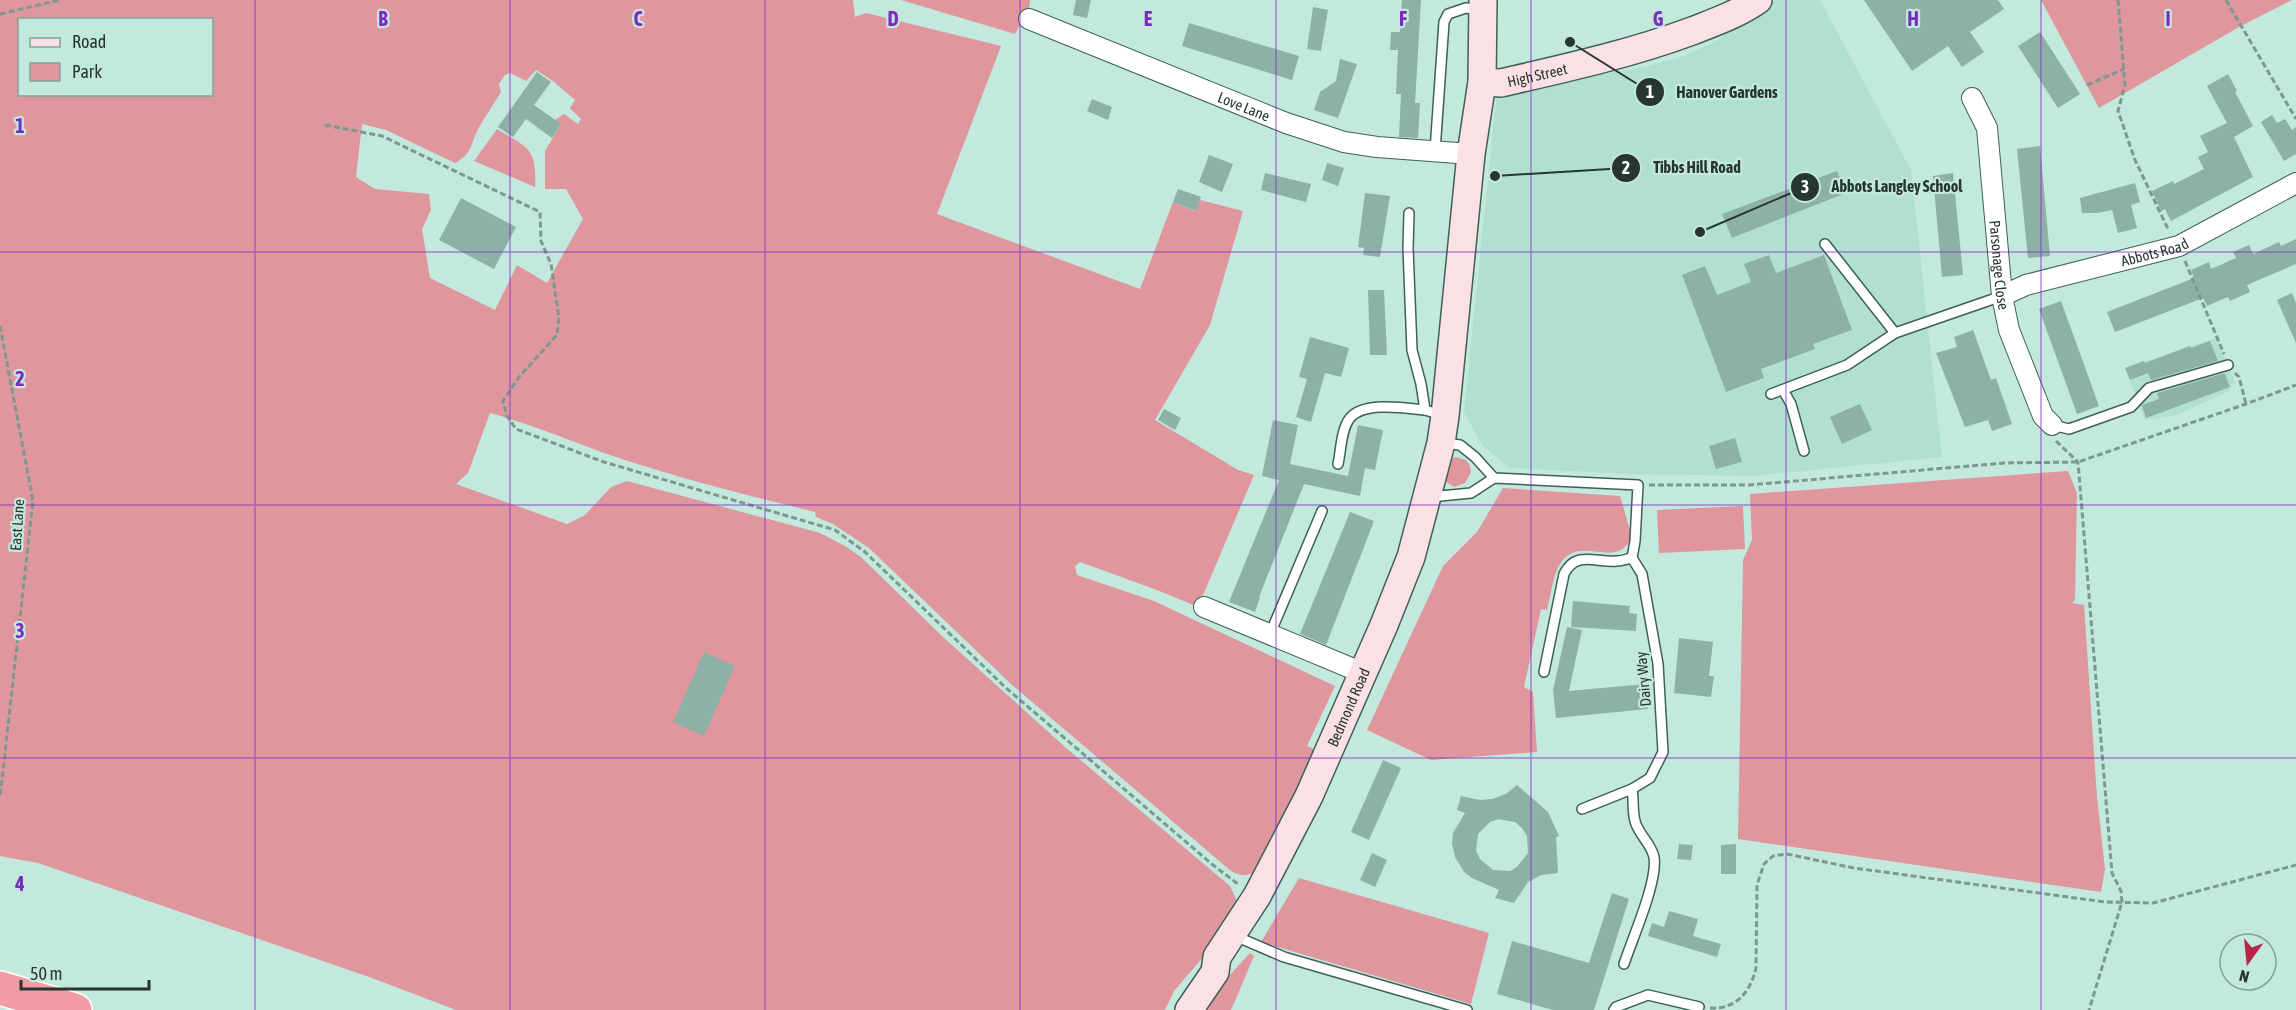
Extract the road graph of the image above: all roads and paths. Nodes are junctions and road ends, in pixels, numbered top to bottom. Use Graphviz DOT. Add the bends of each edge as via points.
graph roads {
  1 [pos="60,0"];
  2 [pos="1758,0"];
  3 [pos="2118,0"];
  4 [pos="2226,0"];
  5 [pos="1483,5"];
  6 [pos="0,14"];
  7 [pos="1029,19"];
  8 [pos="2124,69"];
  9 [pos="1482,82"];
  10 [pos="2087,85"];
  11 [pos="1972,98"];
  12 [pos="2296,119"];
  13 [pos="325,125"];
  14 [pos="1435,151"];
  15 [pos="1471,154"];
  16 [pos="2296,183"];
  17 [pos="1408,213"];
  18 [pos="1825,244"];
  19 [pos="2179,246"];
  20 [pos="2002,296"];
  21 [pos="0,326"];
  22 [pos="1894,333"];
  23 [pos="2228,365"];
  24 [pos="2296,385"];
  25 [pos="1783,390"];
  26 [pos="1771,394"];
  27 [pos="2246,405"];
  28 [pos="1435,413"];
  29 [pos="2052,425"];
  30 [pos="1441,443"];
  31 [pos="1804,451"];
  32 [pos="2078,462"];
  33 [pos="1338,465"];
  34 [pos="1494,478"];
  35 [pos="1638,485"];
  36 [pos="1427,498"];
  37 [pos="1322,511"];
  38 [pos="1632,558"];
  39 [pos="1204,607"];
  40 [pos="1270,634"];
  41 [pos="1544,672"];
  42 [pos="1363,673"];
  43 [pos="0,761"];
  44 [pos="4,768"];
  45 [pos="1632,789"];
  46 [pos="0,798"];
  47 [pos="1582,809"];
  48 [pos="2296,865"];
  49 [pos="1257,896"];
  50 [pos="2122,903"];
  51 [pos="1232,935"];
  52 [pos="1217,957"];
  53 [pos="1624,964"];
  54 [pos="0,988"];
  55 [pos="1699,1007"];
  56 [pos="75,1010"];
  57 [pos="1173,1010"];
  58 [pos="1188,1010"];
  59 [pos="1467,1010"];
  60 [pos="1614,1010"];
  61 [pos="2089,1010"];
  1 -- 6 [label="path"];
  2 -- 9 [label="street, High Street" via="1708,25 1625,54 1501,83"];
  3 -- 8 [label="path"];
  4 -- 12 [label="path"];
  5 -- 9 [label="street, Bedmond Road"];
  5 -- 14 [label="lane" via="1448,14 1444,22"];
  7 -- 14 [label="street, Love Lane" via="1286,123 1344,142"];
  8 -- 10 [label="path"];
  8 -- 19 [label="path" via="2125,85 2118,111 2135,160"];
  9 -- 15 [label="street, Bedmond Road"];
  11 -- 20 [label="street, Parsonage Close" via="1987,128"];
  13 -- 49 [label="path" via="382,136 540,212 541,241 551,264 559,318 557,335 502,401 516,429 604,462 835,530 865,552 1006,688 1213,865"];
  14 -- 15 [label="street, Love Lane"];
  15 -- 28 [label="street, Bedmond Road"];
  16 -- 19 [label="street, Abbots Road"];
  17 -- 28 [label="lane" via="1412,350 1421,384"];
  18 -- 22 [label="lane"];
  19 -- 20 [label="street, Abbots Road" via="2026,285"];
  19 -- 23 [label="path"];
  20 -- 22 [label="lane"];
  20 -- 29 [label="street, Parsonage Close" via="2009,330 2043,416"];
  21 -- 44 [label="path, East Lane" via="33,501"];
  22 -- 25 [label="lane" via="1847,365"];
  23 -- 27 [label="path" via="2239,376"];
  23 -- 29 [label="lane" via="2149,388 2132,406 2069,429"];
  24 -- 27 [label="path"];
  25 -- 26 [label="lane"];
  25 -- 31 [label="lane" via="1791,404"];
  27 -- 32 [label="path"];
  28 -- 30 [label="street, Bedmond Road"];
  28 -- 33 [label="lane" via="1379,407 1357,412 1346,427"];
  29 -- 32 [label="path" via="2056,441"];
  30 -- 34 [label="lane" via="1460,445"];
  30 -- 36 [label="street, Bedmond Road"];
  32 -- 35 [label="path" via="2004,464 1749,485"];
  32 -- 50 [label="path" via="2112,873"];
  34 -- 35 [label="lane"];
  34 -- 36 [label="lane" via="1471,493"];
  35 -- 38 [label="lane"];
  36 -- 42 [label="street, Bedmond Road" via="1411,557"];
  37 -- 40 [label="lane"];
  38 -- 41 [label="lane" via="1576,560 1568,565"];
  38 -- 45 [label="lane, Dairy Way" via="1642,574 1658,664 1663,752 1650,778"];
  39 -- 40 [label="street"];
  40 -- 42 [label="street"];
  42 -- 49 [label="street, Bedmond Road" via="1309,796"];
  43 -- 44 [label="path"];
  44 -- 46 [label="path, East Lane"];
  45 -- 47 [label="lane, Dairy Way"];
  45 -- 53 [label="lane" via="1634,819 1654,857 1646,899"];
  48 -- 50 [label="path" via="2153,903"];
  49 -- 51 [label="street, Bedmond Road"];
  50 -- 55 [label="path" via="1773,855 1764,864 1757,885 1756,968 1748,990 1730,1006"];
  50 -- 61 [label="path"];
  51 -- 52 [label="street, Bedmond Road"];
  51 -- 59 [label="lane" via="1284,957"];
  52 -- 57 [label="street, Bedmond Road" via="1205,964"];
  52 -- 58 [label="street, Bedmond Road" via="1215,972"];
  54 -- 56 [label="highway"];
  55 -- 60 [label="lane" via="1648,995"];
}
